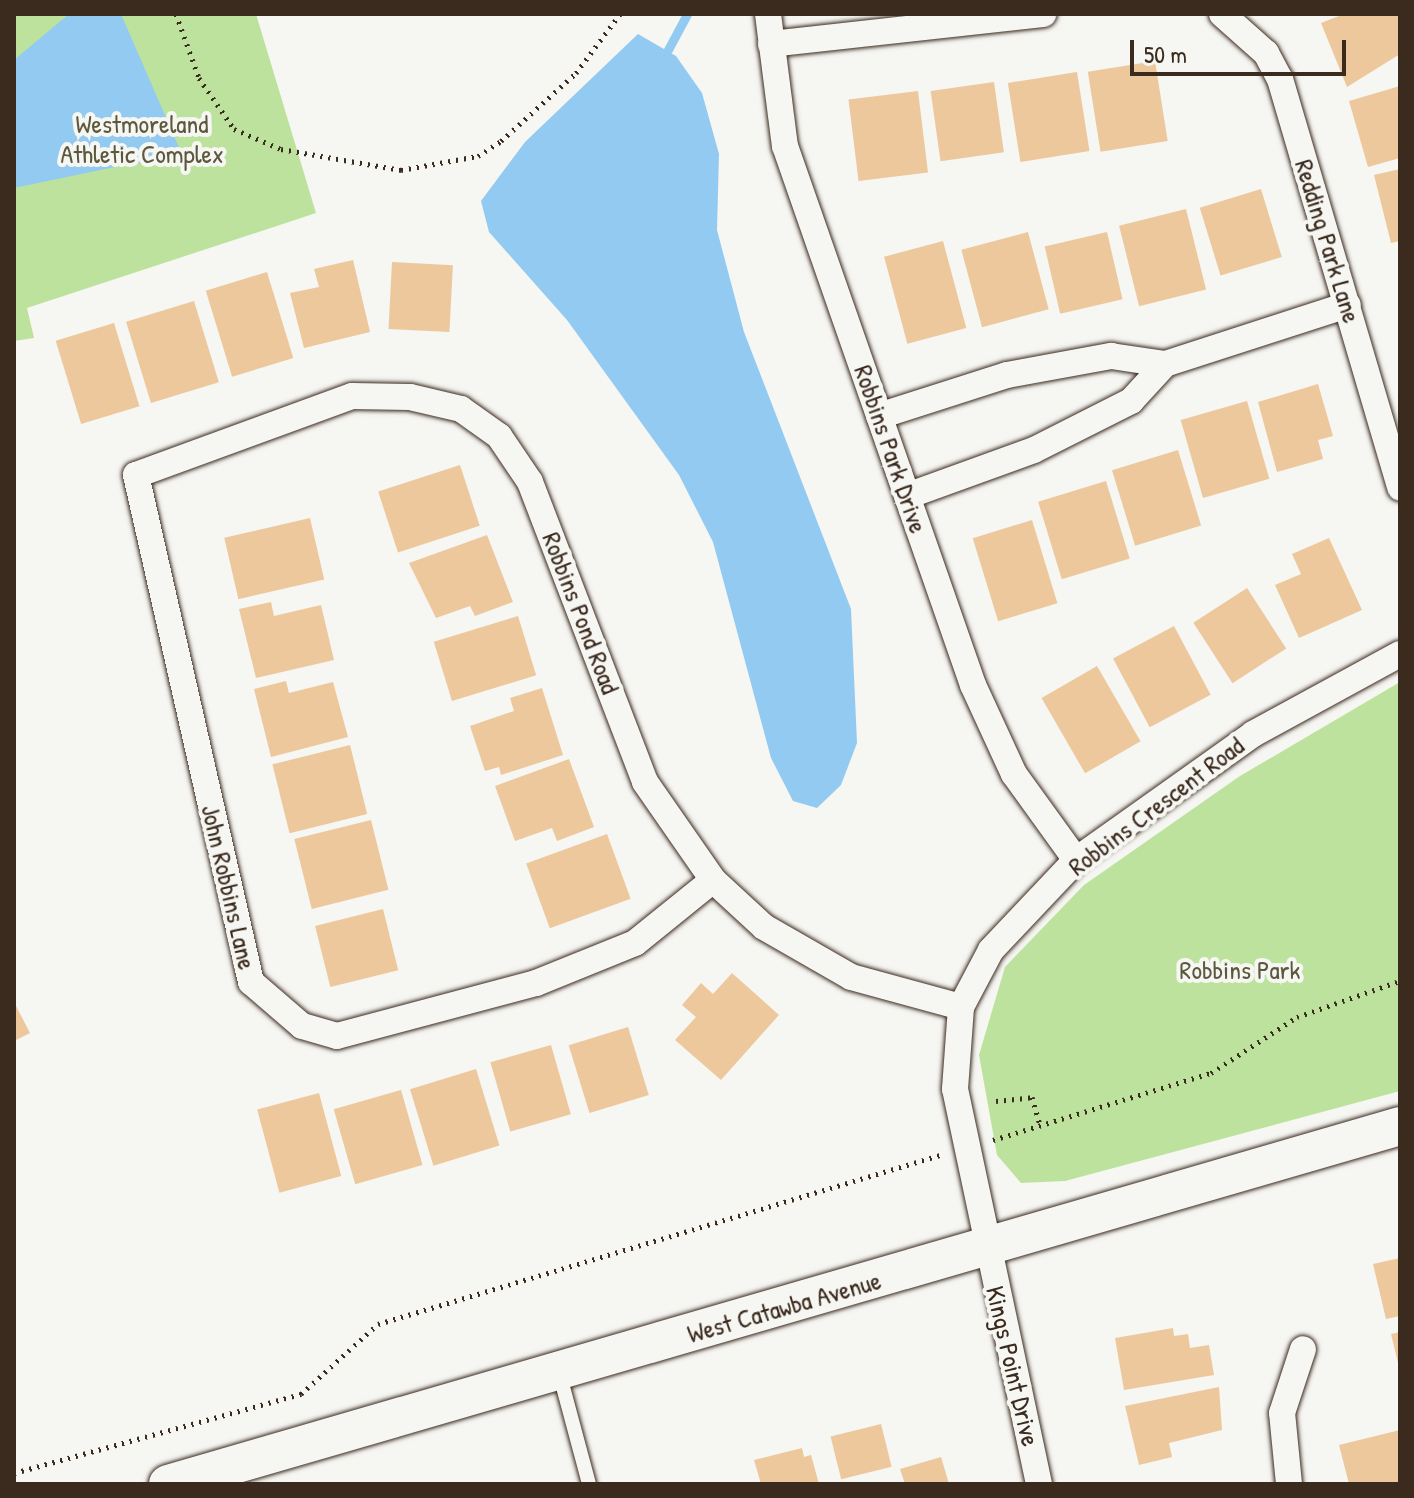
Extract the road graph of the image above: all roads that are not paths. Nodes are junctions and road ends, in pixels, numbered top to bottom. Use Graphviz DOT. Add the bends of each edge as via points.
graph roads {
  1 [pos="768,14"];
  2 [pos="1043,14"];
  3 [pos="1222,14"];
  4 [pos="771,44"];
  5 [pos="1348,305"];
  6 [pos="1165,364"];
  7 [pos="879,416"];
  8 [pos="136,475"];
  9 [pos="1400,488"];
  10 [pos="907,496"];
  11 [pos="1400,654"];
  12 [pos="1076,860"];
  13 [pos="713,880"];
  14 [pos="961,1007"];
  15 [pos="1400,1126"];
  16 [pos="987,1248"];
  17 [pos="1303,1349"];
  18 [pos="559,1372"];
  19 [pos="221,1477"];
  20 [pos="168,1484"];
  21 [pos="589,1484"];
  22 [pos="1039,1484"];
  23 [pos="1289,1484"];
  1 -- 4 [label="street, Robbins Park Drive"];
  2 -- 4 [label="street"];
  3 -- 5 [label="street, Redding Park Lane" via="1266,53 1280,79"];
  4 -- 7 [label="street, Robbins Park Drive" via="785,146"];
  5 -- 6 [label="street"];
  5 -- 9 [label="street, Redding Park Lane"];
  6 -- 7 [label="street" via="1111,356 1007,375"];
  6 -- 10 [label="street" via="1131,401 1034,450"];
  7 -- 10 [label="street, Robbins Park Drive"];
  8 -- 13 [label="street, Robbins Pond Road" via="352,396 410,397 461,409 499,436 530,482 645,782"];
  8 -- 13 [label="street, John Robbins Lane" via="251,982 302,1026 337,1036 536,983 635,943"];
  10 -- 12 [label="street, Robbins Park Drive" via="979,698 1014,774"];
  11 -- 12 [label="street, Robbins Crescent Road" via="1253,734"];
  12 -- 14 [label="street, Robbins Crescent Road" via="991,950"];
  13 -- 14 [label="street, Robbins Pond Road" via="764,927 851,977"];
  14 -- 16 [label="street, Robbins Crescent Road" via="955,1089"];
  15 -- 16 [label="main road, West Catawba Avenue"];
  16 -- 18 [label="main road, West Catawba Avenue"];
  16 -- 22 [label="street, Kings Point Drive"];
  17 -- 23 [label="street" via="1282,1413"];
  18 -- 19 [label="main road, West Catawba Avenue"];
  18 -- 21 [label="lane"];
  19 -- 20 [label="main road, West Catawba Avenue"];
}
